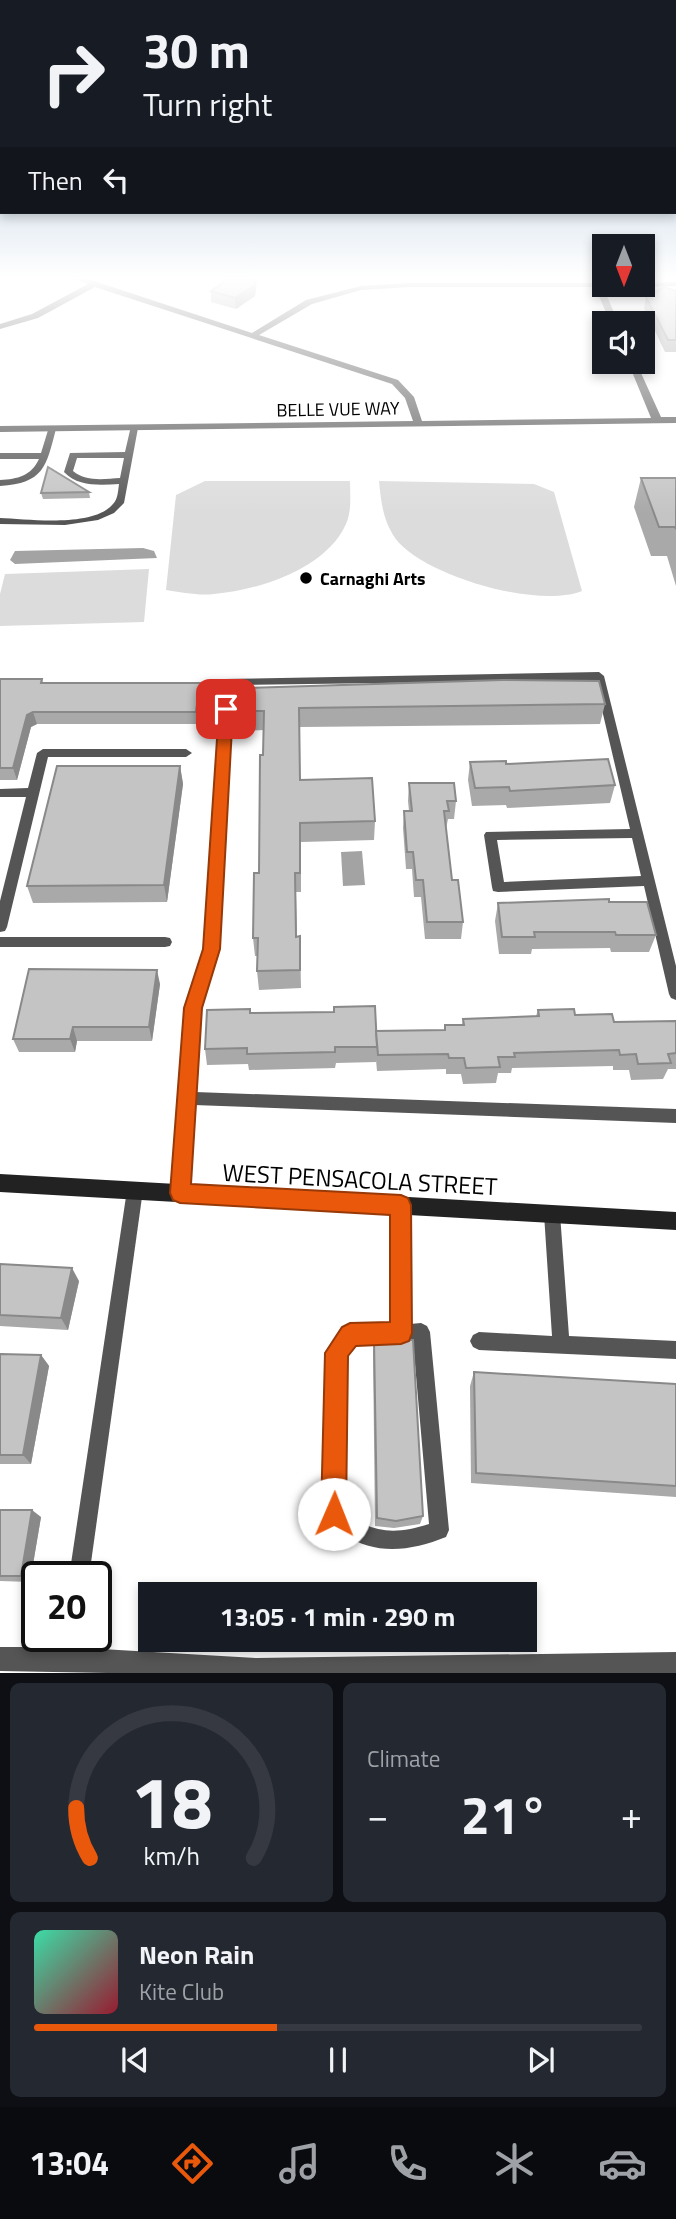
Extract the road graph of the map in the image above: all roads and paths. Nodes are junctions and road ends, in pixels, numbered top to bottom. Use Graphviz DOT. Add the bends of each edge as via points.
graph roads {
  1 [pos="318,357"];
  2 [pos="637,374"];
  3 [pos="657,420"];
  4 [pos="676,420"];
  5 [pos="418,424"];
  6 [pos="134,428"];
  7 [pos="0,429"];
  8 [pos="52,429"];
  9 [pos="129,455"];
  10 [pos="0,456"];
  11 [pos="44,456"];
  12 [pos="124,481"];
  13 [pos="0,483"];
  14 [pos="0,521"];
  15 [pos="186,753"];
  16 [pos="34,792"];
  17 [pos="0,793"];
  18 [pos="637,833"];
  19 [pos="649,881"];
  20 [pos="0,927"];
  21 [pos="0,942"];
  22 [pos="165,942"];
  23 [pos="676,994"];
  24 [pos="187,1097"];
  25 [pos="676,1116"];
  26 [pos="0,1182"];
  27 [pos="135,1190"];
  28 [pos="180,1193"];
  29 [pos="401,1205"];
  30 [pos="552,1214"];
  31 [pos="676,1221"];
  32 [pos="401,1333"];
  33 [pos="479,1341"];
  34 [pos="561,1345"];
  35 [pos="676,1350"];
  36 [pos="81,1561"];
  37 [pos="43,1652"];
  38 [pos="102,1652"];
  39 [pos="0,1659"];
  40 [pos="676,1664"];
  1 -- 5 [label="street" via="395,382 409,397"];
  2 -- 3 [label="street"];
  3 -- 4 [label="street, BELLE VUE WAY"];
  3 -- 5 [label="street, BELLE VUE WAY"];
  5 -- 6 [label="street, BELLE VUE WAY"];
  6 -- 8 [label="street, BELLE VUE WAY"];
  6 -- 9 [label="lane"];
  7 -- 8 [label="street, BELLE VUE WAY"];
  8 -- 11 [label="lane"];
  9 -- 12 [label="lane"];
  9 -- 12 [label="lane" via="73,455 68,472 86,481"];
  10 -- 11 [label="lane"];
  11 -- 13 [label="lane" via="31,477"];
  12 -- 14 [label="lane" via="120,503 103,517"];
  15 -- 16 [label="lane" via="43,753"];
  16 -- 17 [label="lane"];
  16 -- 20 [label="lane"];
  18 -- 19 [label="lane"];
  18 -- 19 [label="lane" via="490,835 498,887"];
  18 -- 24 [label="lane" via="599,676 228,682 211,949 193,1008"];
  19 -- 23 [label="lane"];
  21 -- 22 [label="lane"];
  24 -- 25 [label="lane"];
  24 -- 28 [label="lane"];
  26 -- 27 [label="main road, WEST PENSACOLA STREET"];
  27 -- 28 [label="main road, WEST PENSACOLA STREET"];
  27 -- 36 [label="lane"];
  28 -- 29 [label="main road, WEST PENSACOLA STREET"];
  29 -- 30 [label="main road, WEST PENSACOLA STREET"];
  29 -- 32 [label="lane"];
  30 -- 31 [label="main road, WEST PENSACOLA STREET"];
  30 -- 34 [label="lane"];
  32 -- 32 [label="lane" via="350,1335 336,1353 334,1514 349,1529 372,1541 414,1539 439,1530 421,1332"];
  33 -- 34 [label="lane"];
  34 -- 35 [label="lane"];
  37 -- 39 [label="street"];
  38 -- 40 [label="street" via="256,1670"];
}
